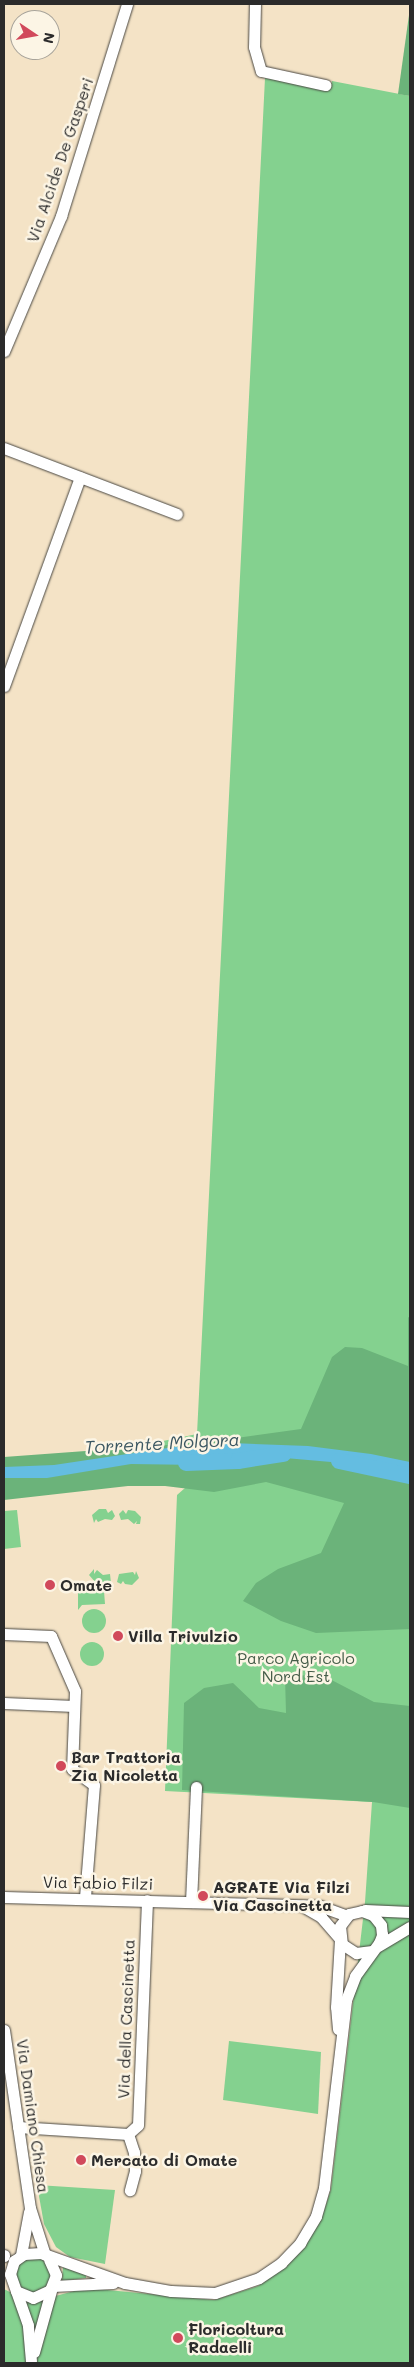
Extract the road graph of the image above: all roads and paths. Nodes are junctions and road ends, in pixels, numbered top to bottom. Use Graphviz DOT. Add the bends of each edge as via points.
graph roads {
  1 [pos="127,4"];
  2 [pos="255,4"];
  3 [pos="325,85"];
  4 [pos="4,350"];
  5 [pos="4,448"];
  6 [pos="80,476"];
  7 [pos="177,514"];
  8 [pos="4,686"];
  9 [pos="4,1634"];
  10 [pos="4,1703"];
  11 [pos="74,1706"];
  12 [pos="196,1787"];
  13 [pos="4,1898"];
  14 [pos="85,1898"];
  15 [pos="147,1900"];
  16 [pos="191,1902"];
  17 [pos="302,1906"];
  18 [pos="358,1911"];
  19 [pos="410,1912"];
  20 [pos="347,1916"];
  21 [pos="410,1927"];
  22 [pos="340,1939"];
  23 [pos="374,1949"];
  24 [pos="4,2031"];
  25 [pos="339,2042"];
  26 [pos="4,2110"];
  27 [pos="16,2111"];
  28 [pos="18,2127"];
  29 [pos="128,2134"];
  30 [pos="130,2190"];
  31 [pos="30,2208"];
  32 [pos="4,2256"];
  33 [pos="20,2256"];
  34 [pos="47,2257"];
  35 [pos="125,2283"];
  36 [pos="11,2286"];
  37 [pos="53,2286"];
  38 [pos="24,2312"];
  39 [pos="41,2330"];
  40 [pos="31,2362"];
  1 -- 4 [label="street, Via Alcide De Gasperi" via="63,210"];
  2 -- 3 [label="street" via="254,47 261,71"];
  5 -- 6 [label="street"];
  6 -- 7 [label="street"];
  6 -- 8 [label="street"];
  9 -- 11 [label="street" via="51,1636 75,1691"];
  10 -- 11 [label="street"];
  11 -- 14 [label="street" via="74,1773 94,1785"];
  12 -- 16 [label="street"];
  13 -- 14 [label="street, Via Fabio Filzi"];
  14 -- 15 [label="street, Via Fabio Filzi"];
  15 -- 16 [label="street, Via Fabio Filzi"];
  15 -- 29 [label="street, Via della Cascinetta" via="138,2125"];
  16 -- 17 [label="street, Via Fabio Filzi"];
  17 -- 20 [label="street, Via Fabio Filzi" via="324,1906"];
  17 -- 22 [label="street" via="321,1917"];
  18 -- 19 [label="street"];
  18 -- 20 [label="street"];
  18 -- 23 [label="street" via="371,1914 379,1923 382,1933"];
  20 -- 22 [label="street" via="340,1926"];
  21 -- 23 [label="street"];
  22 -- 23 [label="street" via="353,1953"];
  22 -- 25 [label="street" via="336,2007"];
  23 -- 25 [label="street" via="350,1988"];
  24 -- 27 [label="street, Via Damiano Chiesa"];
  25 -- 35 [label="street" via="322,2199 312,2225 294,2250 259,2278 223,2291 171,2291"];
  26 -- 27 [label="street"];
  27 -- 28 [label="street, Via Damiano Chiesa"];
  28 -- 29 [label="street"];
  28 -- 31 [label="street, Via Damiano Chiesa"];
  29 -- 30 [label="street" via="134,2152 135,2172"];
  31 -- 33 [label="street, Via Damiano Chiesa"];
  31 -- 34 [label="street, Via Damiano Chiesa"];
  32 -- 33 [label="street"];
  33 -- 34 [label="street" via="35,2252"];
  33 -- 36 [label="street" via="10,2270"];
  34 -- 35 [label="street"];
  34 -- 37 [label="street" via="56,2271"];
  35 -- 37 [label="street"];
  36 -- 37 [label="street" via="36,2298"];
  36 -- 38 [label="street"];
  37 -- 39 [label="street"];
  38 -- 39 [label="street"];
  38 -- 40 [label="street"];
  39 -- 40 [label="street"];
}
